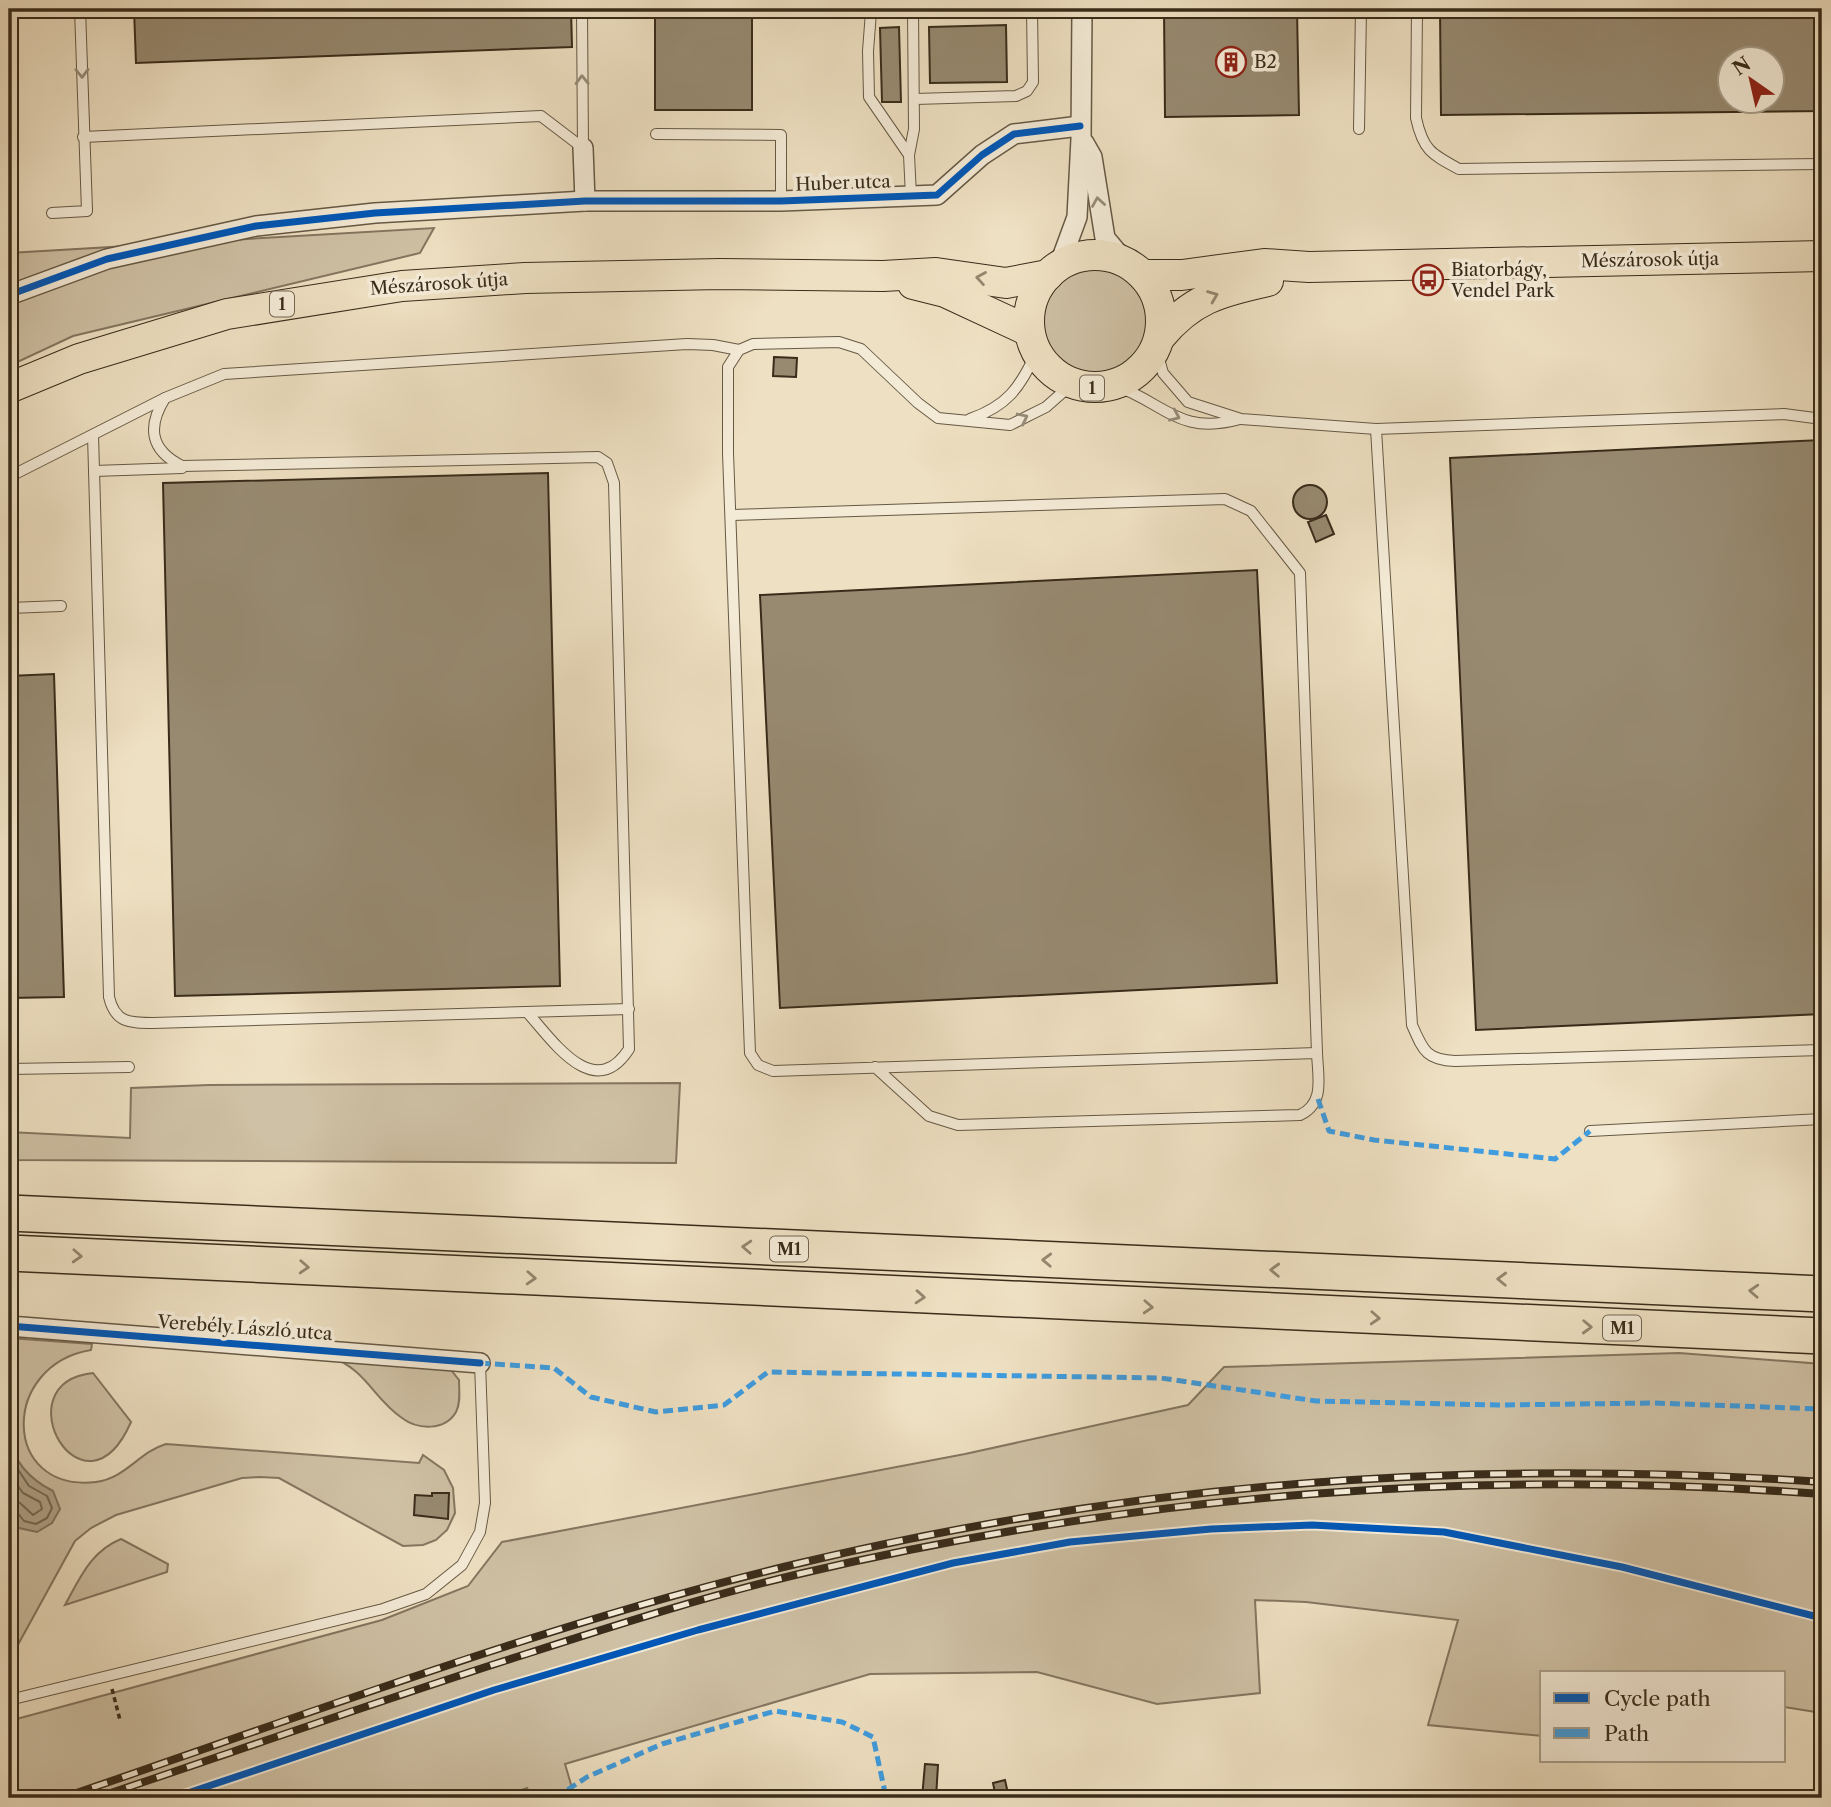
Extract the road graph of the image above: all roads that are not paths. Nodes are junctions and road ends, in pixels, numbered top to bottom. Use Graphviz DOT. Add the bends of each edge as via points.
graph roads {
  1 [pos="80,9"];
  2 [pos="582,9"];
  3 [pos="954,9"];
  4 [pos="1032,9"];
  5 [pos="1082,9"];
  6 [pos="1362,9"];
  7 [pos="1417,9"];
  8 [pos="913,10"];
  9 [pos="915,99"];
  10 [pos="1359,130"];
  11 [pos="1081,133"];
  12 [pos="656,134"];
  13 [pos="83,137"];
  14 [pos="583,148"];
  15 [pos="909,155"];
  16 [pos="1822,164"];
  17 [pos="911,196"];
  18 [pos="585,201"];
  19 [pos="781,201"];
  20 [pos="51,213"];
  21 [pos="1822,256"];
  22 [pos="1310,267"];
  23 [pos="1134,268"];
  24 [pos="1053,270"];
  25 [pos="884,276"];
  26 [pos="9,295"];
  27 [pos="1032,342"];
  28 [pos="1158,343"];
  29 [pos="739,350"];
  30 [pos="1072,384"];
  31 [pos="1114,385"];
  32 [pos="9,388"];
  33 [pos="165,398"];
  34 [pos="1241,419"];
  35 [pos="1822,419"];
  36 [pos="964,421"];
  37 [pos="1376,429"];
  38 [pos="93,435"];
  39 [pos="196,468"];
  40 [pos="94,471"];
  41 [pos="9,477"];
  42 [pos="732,515"];
  43 [pos="61,606"];
  44 [pos="9,608"];
  45 [pos="629,1009"];
  46 [pos="527,1012"];
  47 [pos="1822,1050"];
  48 [pos="1317,1054"];
  49 [pos="129,1066"];
  50 [pos="875,1067"];
  51 [pos="9,1069"];
  52 [pos="1822,1118"];
  53 [pos="1590,1131"];
  54 [pos="9,1213"];
  55 [pos="9,1253"];
  56 [pos="1822,1294"];
  57 [pos="9,1326"];
  58 [pos="1822,1336"];
  59 [pos="480,1363"];
  60 [pos="9,1700"];
  1 -- 13 [label="lane, one-way"];
  14 -- 2 [label="lane, one-way"];
  3 -- 8 [label="lane"];
  4 -- 9 [label="lane" via="1033,82 1027,91 1016,96"];
  5 -- 11 [label="street"];
  6 -- 10 [label="lane"];
  7 -- 16 [label="lane" via="1420,134 1424,147 1459,169"];
  8 -- 9 [label="lane"];
  8 -- 15 [label="lane" via="871,12 867,51 869,97"];
  9 -- 15 [label="lane"];
  11 -- 17 [label="street, Huber utca" via="1014,134 937,195"];
  23 -- 11 [label="street, one-way" via="1105,238 1092,156"];
  11 -- 24 [label="street" via="1077,217"];
  12 -- 19 [label="lane" via="781,135"];
  13 -- 14 [label="lane" via="541,116"];
  13 -- 20 [label="lane" via="87,211"];
  14 -- 18 [label="street"];
  15 -- 17 [label="lane"];
  17 -- 19 [label="street, Huber utca"];
  18 -- 19 [label="street, Huber utca"];
  18 -- 26 [label="street, Huber utca" via="375,213 256,226 107,259"];
  21 -- 22 [label="main road, Mészárosok útja / 1"];
  22 -- 23 [label="main road, Mészárosok útja / 1" via="1264,264 1182,275"];
  28 -- 22 [label="main road, Mészárosok útja / 1, one-way" via="1175,318 1192,304"];
  23 -- 24 [label="main road, Mészárosok útja / 1" via="1098,255"];
  23 -- 28 [label="main road" via="1160,304"];
  24 -- 25 [label="main road, Mészárosok útja / 1, one-way" via="1006,283 936,273"];
  24 -- 27 [label="main road" via="1032,300"];
  25 -- 27 [label="main road, Mészárosok útja / 1" via="945,292"];
  25 -- 32 [label="main road, Mészárosok útja / 1" via="526,278 353,291 227,314 79,359"];
  27 -- 30 [label="main road, Mészárosok útja / 1" via="1051,372"];
  27 -- 36 [label="lane" via="1025,377 1002,405"];
  28 -- 31 [label="main road, Mészárosok útja / 1" via="1139,371"];
  28 -- 34 [label="lane" via="1163,373 1188,402"];
  29 -- 33 [label="lane" via="687,344 253,370 223,374"];
  29 -- 36 [label="lane" via="753,344 839,342 860,349 938,418"];
  29 -- 42 [label="lane" via="728,367 727,384"];
  30 -- 31 [label="main road, 1" via="1086,388"];
  36 -- 30 [label="lane, one-way" via="1010,425 1046,407"];
  31 -- 34 [label="lane, one-way" via="1185,421 1207,426"];
  33 -- 38 [label="lane"];
  33 -- 39 [label="lane" via="155,414 158,446 166,458"];
  34 -- 37 [label="lane"];
  35 -- 37 [label="lane" via="1784,414"];
  37 -- 47 [label="lane" via="1412,1025 1422,1049 1437,1060 1455,1061"];
  38 -- 40 [label="lane"];
  38 -- 41 [label="lane"];
  39 -- 40 [label="lane"];
  39 -- 45 [label="lane" via="598,457 607,463 614,483"];
  40 -- 46 [label="lane" via="109,997 119,1018 153,1023"];
  42 -- 48 [label="lane" via="1225,499 1251,511 1300,573"];
  42 -- 50 [label="lane" via="750,1053 758,1065 774,1071"];
  43 -- 44 [label="lane"];
  45 -- 46 [label="lane"];
  45 -- 46 [label="lane" via="629,1048 621,1061 594,1071 579,1067"];
  48 -- 50 [label="lane"];
  48 -- 50 [label="lane" via="1318,1099 1300,1115 958,1125 929,1116"];
  49 -- 51 [label="lane"];
  52 -- 53 [label="lane"];
  56 -- 54 [label="highway, M1, one-way"];
  55 -- 58 [label="highway, M1, one-way"];
  57 -- 59 [label="street, Verebély László utca"];
  59 -- 60 [label="lane" via="485,1503 480,1532 462,1565 426,1594 383,1609"];
}
